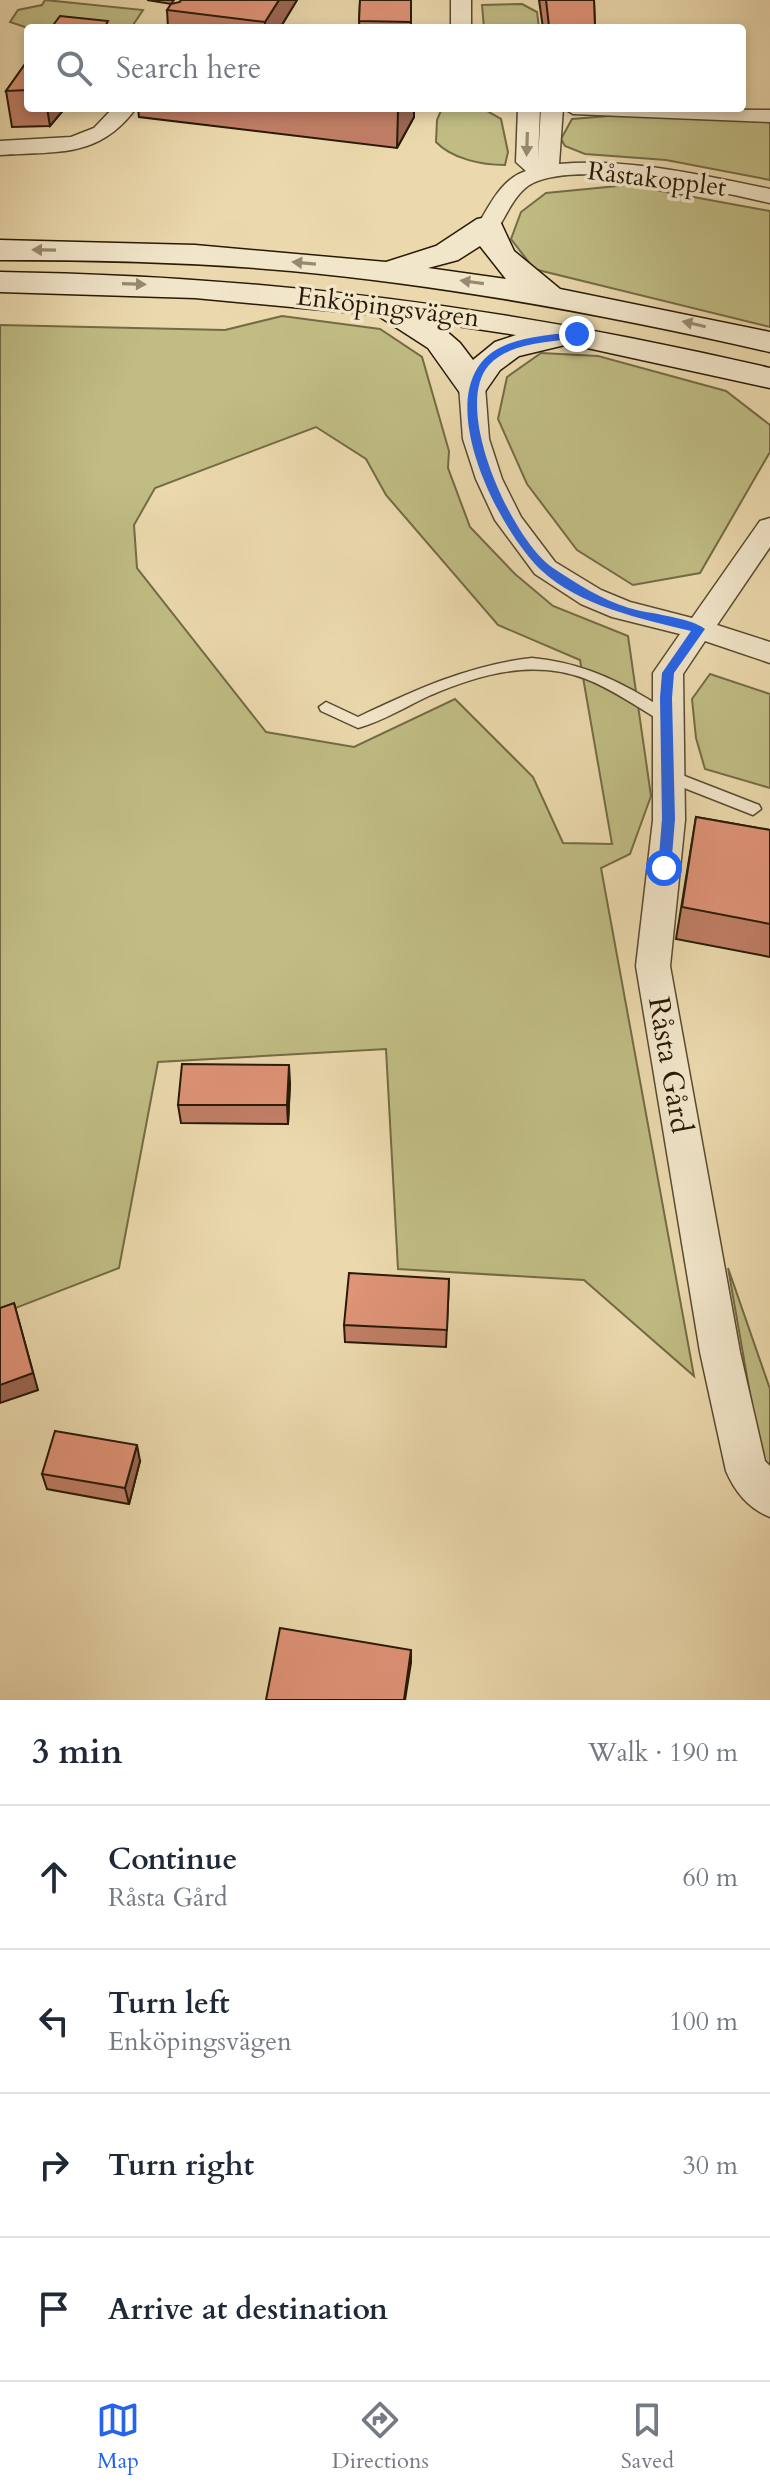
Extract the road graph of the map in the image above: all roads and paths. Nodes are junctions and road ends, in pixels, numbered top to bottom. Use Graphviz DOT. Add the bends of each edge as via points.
graph roads {
  1 [pos="461,0"];
  2 [pos="461,24"];
  3 [pos="121,112"];
  4 [pos="529,112"];
  5 [pos="552,112"];
  6 [pos="672,112"];
  7 [pos="770,116"];
  8 [pos="0,148"];
  9 [pos="543,172"];
  10 [pos="770,196"];
  11 [pos="488,226"];
  12 [pos="0,250"];
  13 [pos="381,270"];
  14 [pos="0,282"];
  15 [pos="549,294"];
  16 [pos="372,303"];
  17 [pos="577,334"];
  18 [pos="770,342"];
  19 [pos="770,378"];
  20 [pos="472,386"];
  21 [pos="770,527"];
  22 [pos="699,629"];
  23 [pos="770,653"];
  24 [pos="326,707"];
  25 [pos="666,717"];
  26 [pos="669,776"];
  27 [pos="753,809"];
  28 [pos="770,1497"];
  1 -- 2 [label="street"];
  3 -- 8 [label="street" via="102,133 74,143"];
  4 -- 9 [label="street, Råstakopplet, one-way" via="527,162"];
  5 -- 9 [label="street, Råstakopplet" via="549,162"];
  6 -- 7 [label="street"];
  9 -- 10 [label="street, Råstakopplet" via="643,173"];
  9 -- 11 [label="street, Råstakopplet" via="512,187"];
  11 -- 13 [label="main road" via="447,253"];
  11 -- 15 [label="main road" via="504,261"];
  13 -- 12 [label="main road, Enköpingsvägen, one-way" via="136,252"];
  15 -- 13 [label="main road, Enköpingsvägen, one-way"];
  14 -- 16 [label="main road, Enköpingsvägen, one-way" via="140,284"];
  18 -- 15 [label="main road, Enköpingsvägen, one-way"];
  16 -- 17 [label="main road, Enköpingsvägen"];
  16 -- 20 [label="main road" via="440,338"];
  17 -- 19 [label="main road, Enköpingsvägen"];
  17 -- 20 [label="main road" via="515,345 495,354"];
  20 -- 22 [label="street" via="476,439 489,479 509,520 545,568 622,610"];
  21 -- 22 [label="street"];
  22 -- 23 [label="street"];
  22 -- 25 [label="street, Råsta Gård" via="668,673"];
  24 -- 25 [label="lane" via="358,723 454,679 517,664 562,666 590,674"];
  25 -- 26 [label="street, Råsta Gård"];
  26 -- 27 [label="lane"];
  26 -- 28 [label="street, Råsta Gård" via="653,966 722,1362 747,1471"];
}
